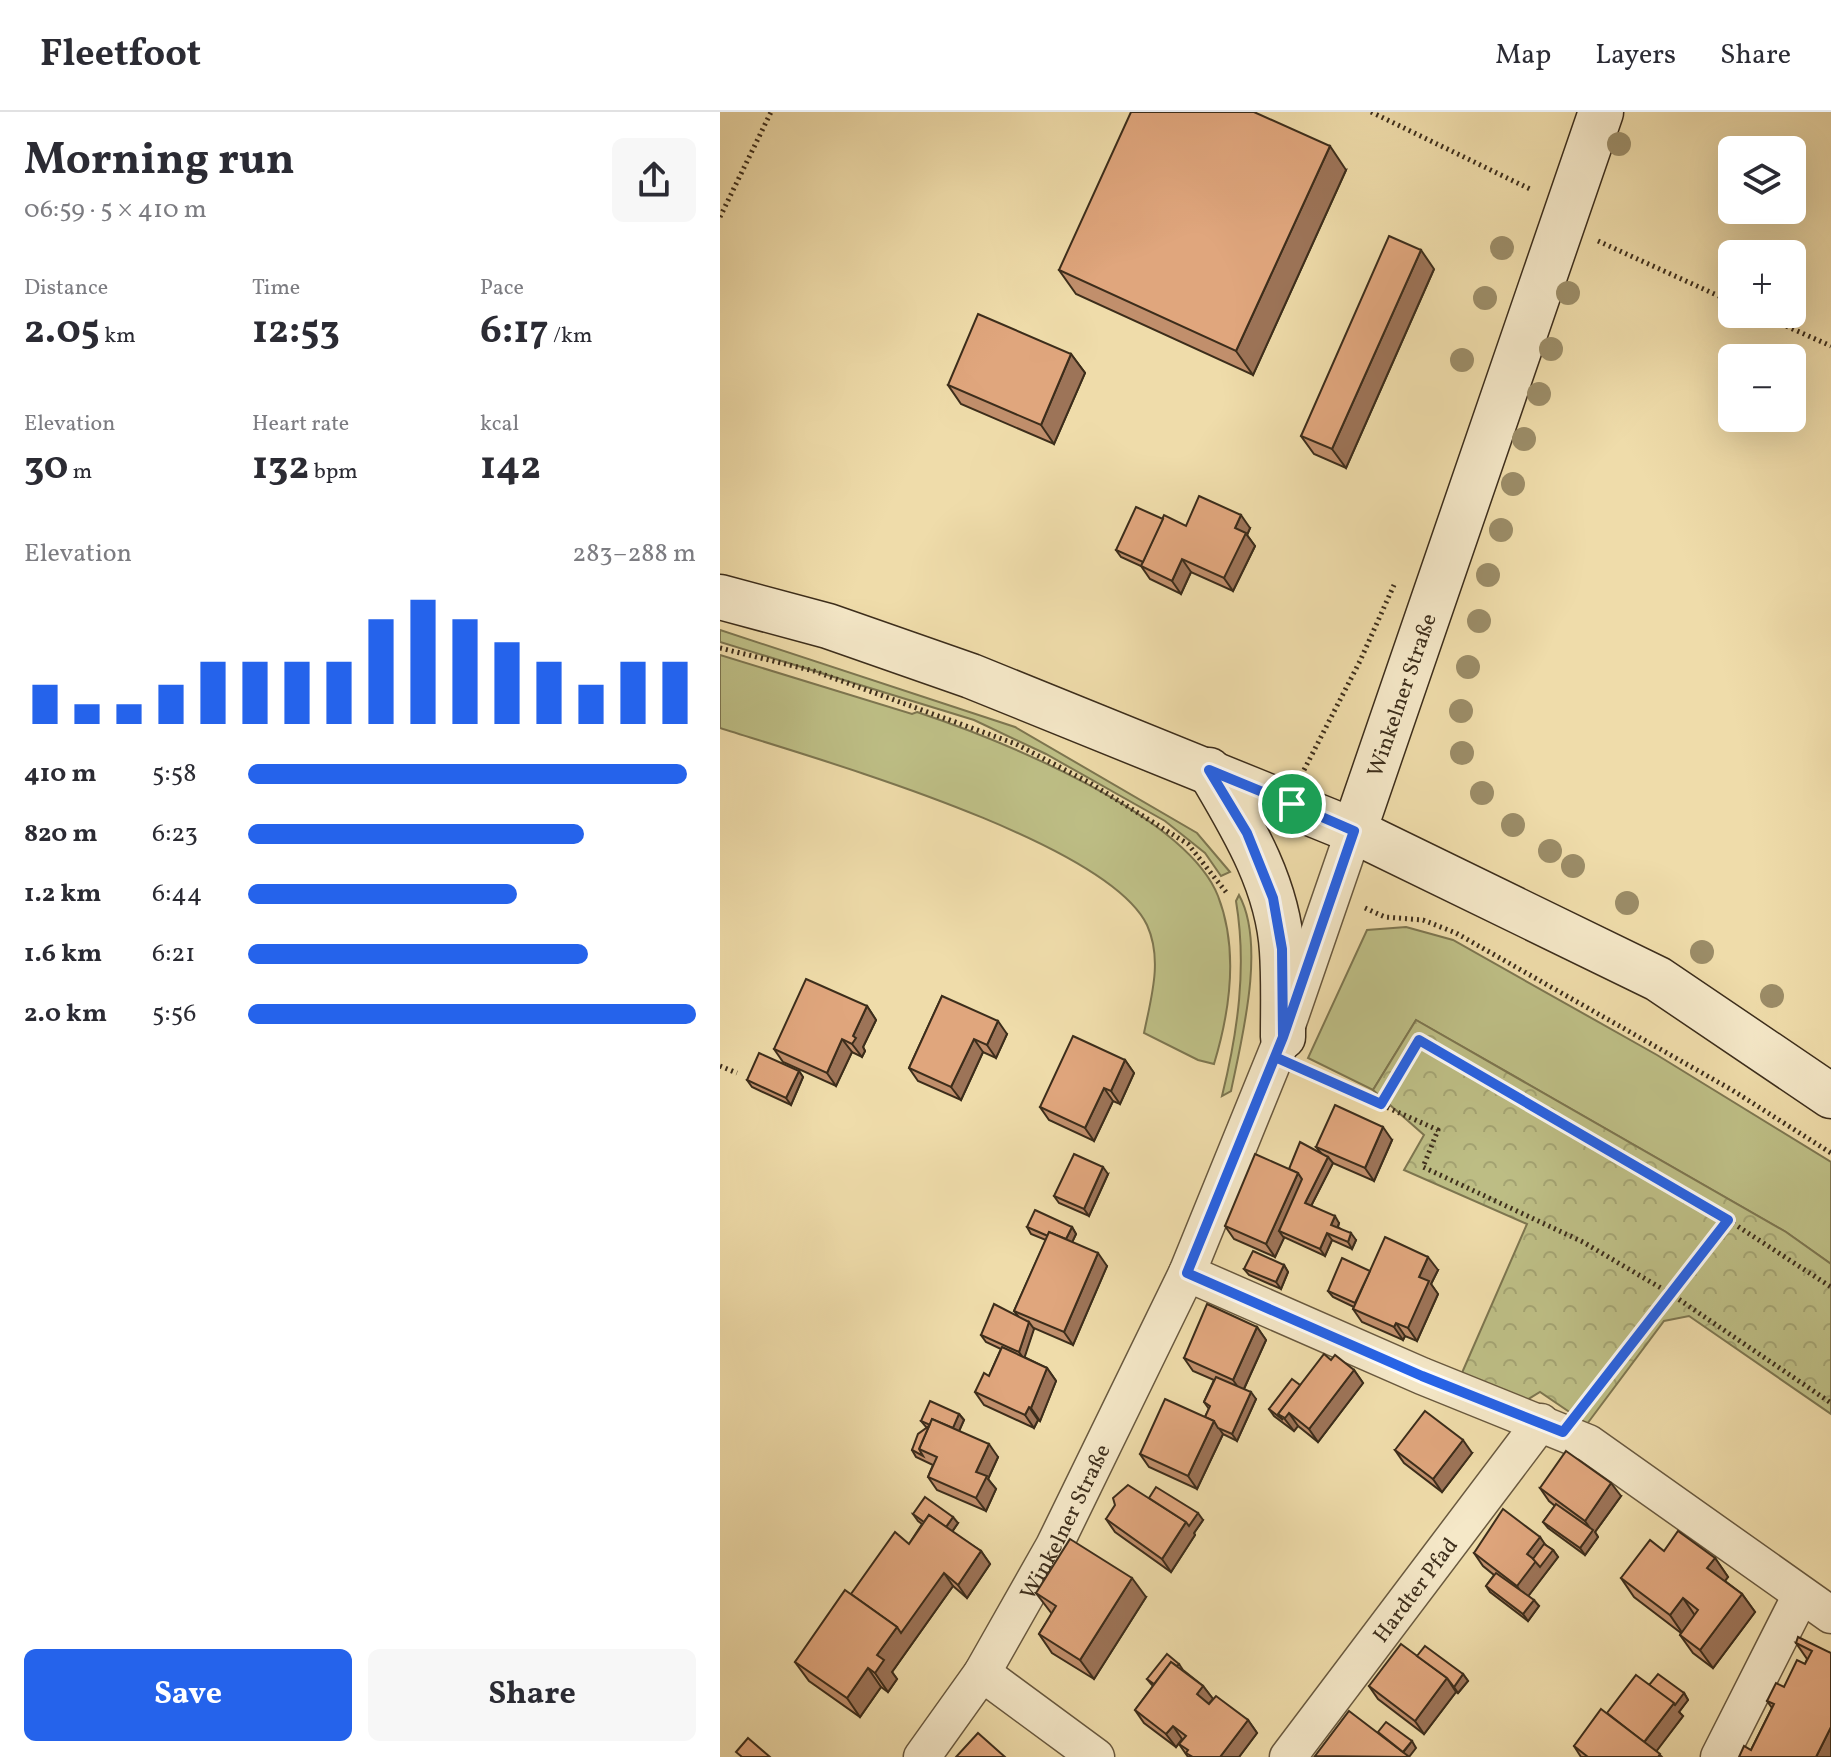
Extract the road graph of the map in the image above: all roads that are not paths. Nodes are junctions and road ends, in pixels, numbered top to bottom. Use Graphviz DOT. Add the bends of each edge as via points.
graph roads {
  1 [pos="1601,112"];
  2 [pos="720,597"];
  3 [pos="1209,770"];
  4 [pos="1354,831"];
  5 [pos="1279,1047"];
  6 [pos="1831,1096"];
  7 [pos="1187,1273"];
  8 [pos="1552,1427"];
  9 [pos="1801,1595"];
  10 [pos="1831,1615"];
  11 [pos="982,1673"];
  12 [pos="922,1757"];
  13 [pos="1096,1757"];
  14 [pos="1288,1757"];
  15 [pos="1719,1757"];
  1 -- 4 [label="main road, Winkelner Straße"];
  2 -- 3 [label="main road" via="828,626 971,676"];
  3 -- 4 [label="main road"];
  3 -- 5 [label="main road" via="1247,833 1273,898 1282,949"];
  4 -- 5 [label="street, Winkelner Straße"];
  4 -- 6 [label="main road" via="1658,979"];
  5 -- 7 [label="street, Winkelner Straße"];
  7 -- 8 [label="street"];
  7 -- 11 [label="street, Winkelner Straße" via="1054,1546"];
  8 -- 9 [label="street" via="1588,1443"];
  8 -- 14 [label="street, Hardter Pfad"];
  9 -- 10 [label="street"];
  9 -- 15 [label="street"];
  11 -- 12 [label="street, Winkelner Straße"];
  11 -- 13 [label="street"];
}
